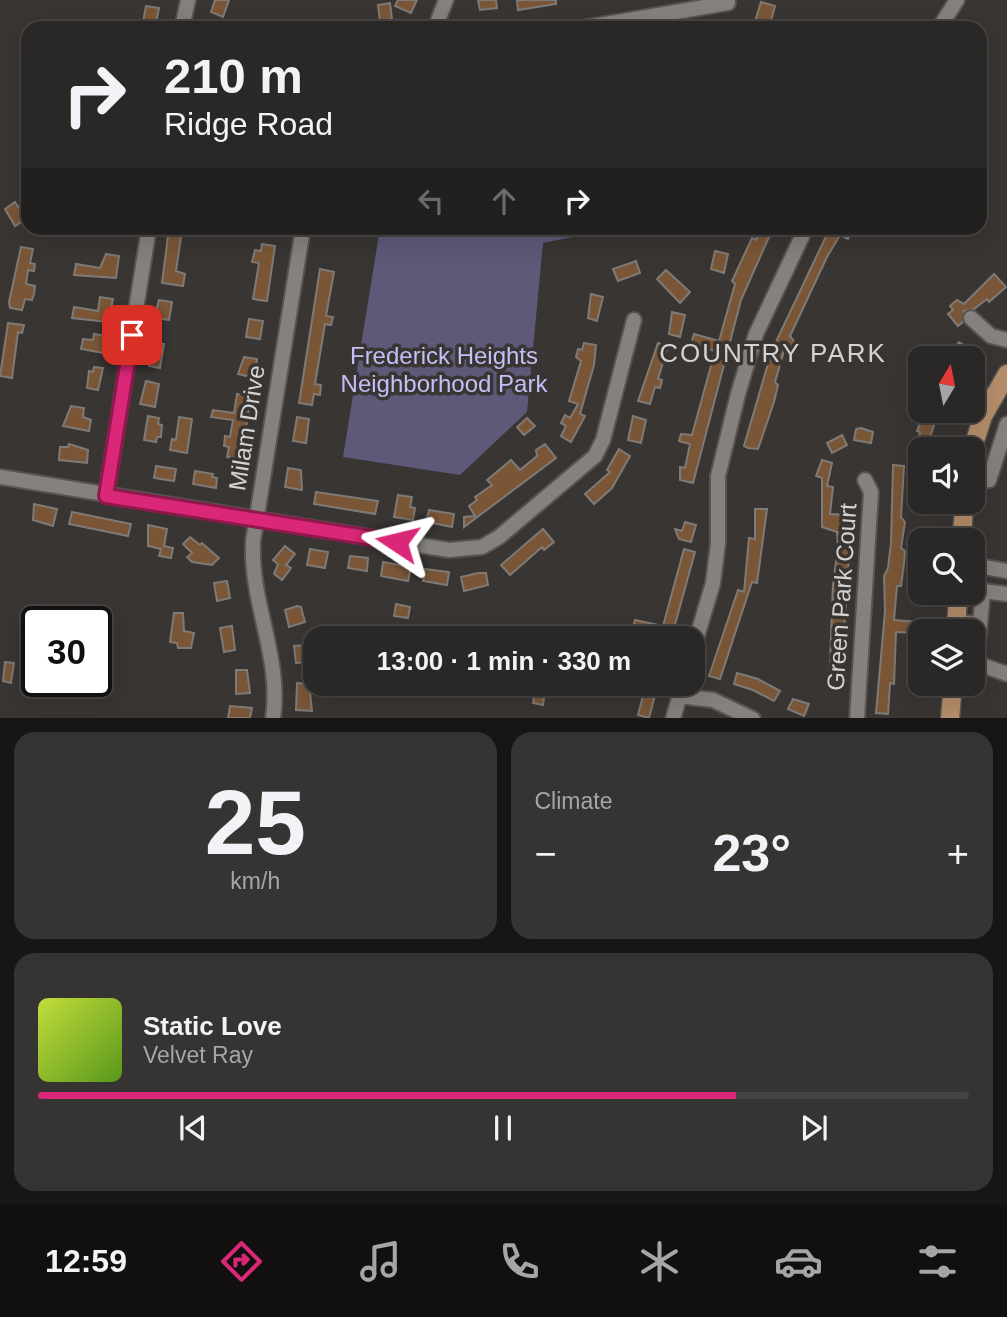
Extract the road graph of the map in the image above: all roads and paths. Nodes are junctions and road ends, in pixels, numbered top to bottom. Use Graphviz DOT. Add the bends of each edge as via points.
graph roads {
  1 [pos="188,0"];
  2 [pos="446,0"];
  3 [pos="957,0"];
  4 [pos="728,3"];
  5 [pos="184,21"];
  6 [pos="438,21"];
  7 [pos="623,21"];
  8 [pos="944,21"];
  9 [pos="148,235"];
  10 [pos="302,235"];
  11 [pos="803,235"];
  12 [pos="971,318"];
  13 [pos="634,320"];
  14 [pos="1007,340"];
  15 [pos="1001,388"];
  16 [pos="985,405"];
  17 [pos="1007,424"];
  18 [pos="0,477"];
  19 [pos="865,480"];
  20 [pos="985,480"];
  21 [pos="106,496"];
  22 [pos="256,519"];
  23 [pos="985,567"];
  24 [pos="1007,572"];
  25 [pos="1007,594"];
  26 [pos="980,619"];
  27 [pos="700,626"];
  28 [pos="985,666"];
  29 [pos="1007,674"];
  30 [pos="679,696"];
  31 [pos="700,696"];
  32 [pos="952,696"];
  33 [pos="273,718"];
  34 [pos="673,718"];
  35 [pos="751,718"];
  36 [pos="857,718"];
  37 [pos="950,718"];
  1 -- 5 [label="street"];
  2 -- 6 [label="street"];
  3 -- 8 [label="street"];
  4 -- 7 [label="street"];
  9 -- 21 [label="street"];
  10 -- 22 [label="street, Milam Drive"];
  11 -- 27 [label="street" via="756,334 738,394 718,476 718,543 713,583"];
  12 -- 14 [label="street" via="991,336"];
  13 -- 22 [label="street" via="595,456 482,547 449,550"];
  15 -- 16 [label="main road"];
  17 -- 20 [label="street" via="989,480"];
  18 -- 21 [label="street"];
  19 -- 36 [label="street, Green Park Court" via="871,492"];
  21 -- 22 [label="street"];
  22 -- 33 [label="street, Milam Drive" via="253,582 273,667"];
  23 -- 24 [label="street"];
  25 -- 26 [label="street" via="983,591"];
  28 -- 29 [label="street"];
  30 -- 34 [label="street"];
  31 -- 35 [label="street"];
  32 -- 37 [label="main road"];
}
